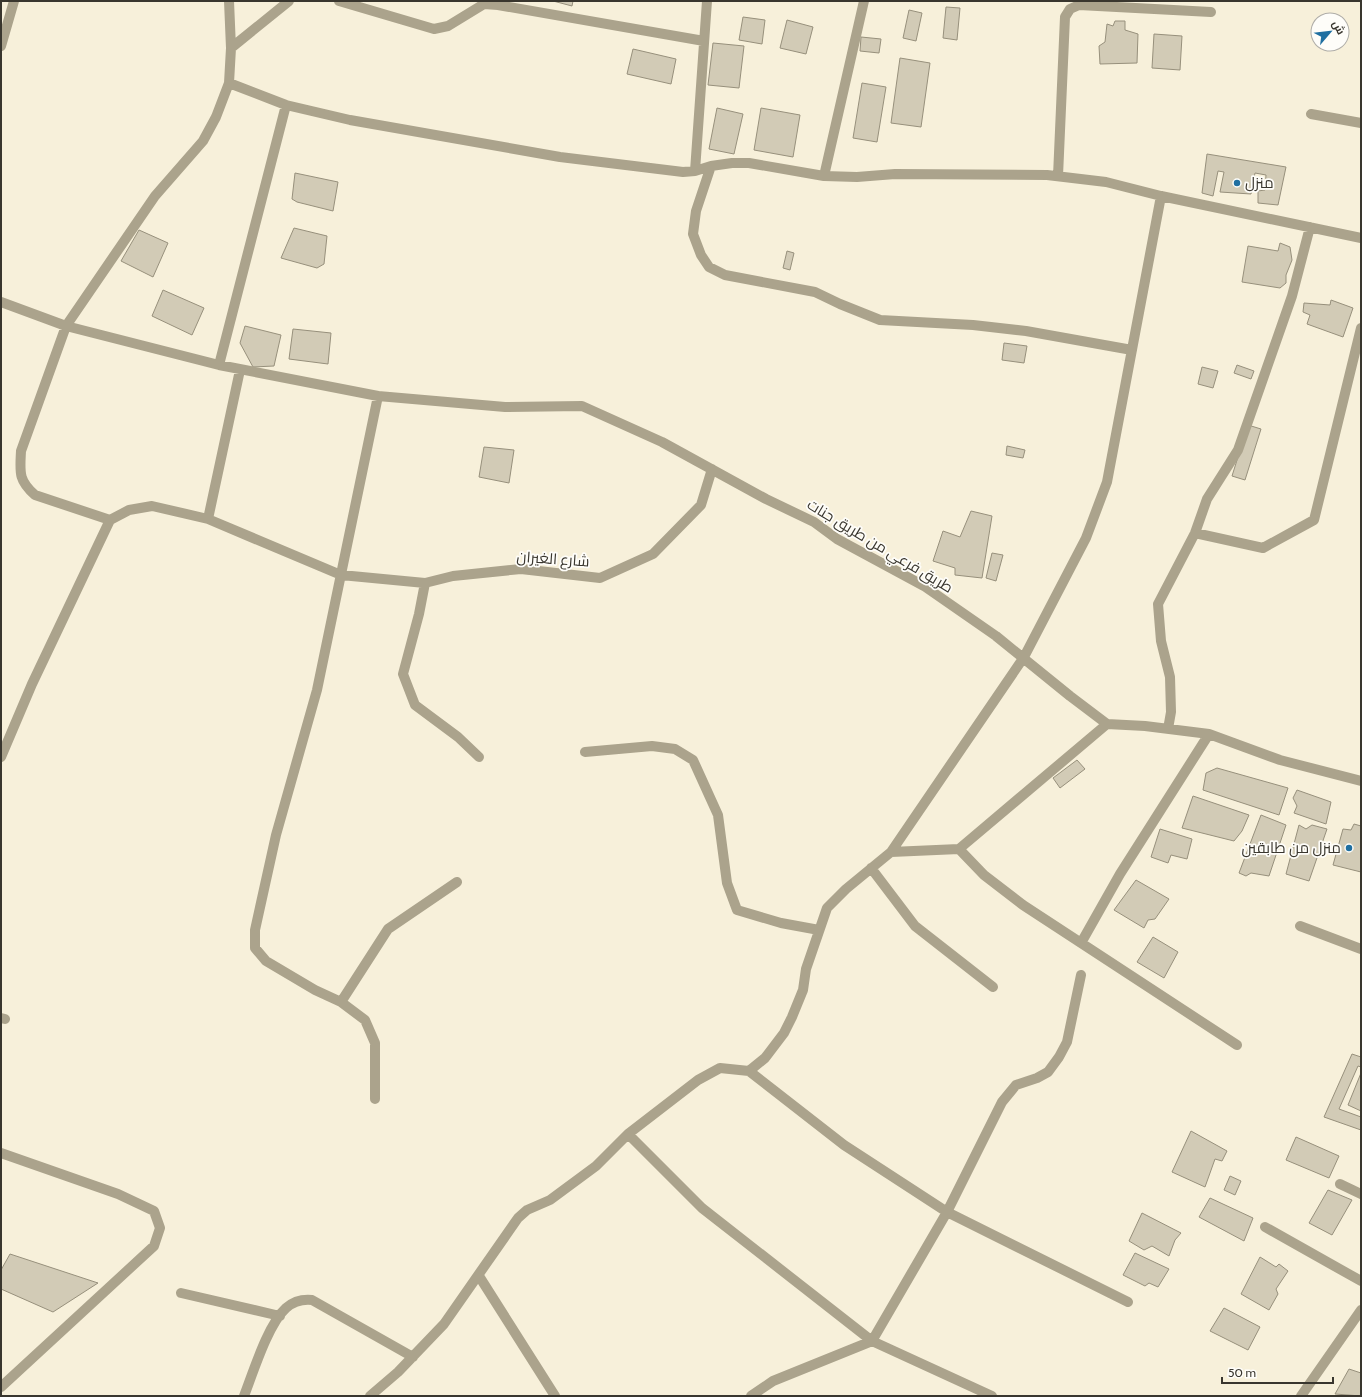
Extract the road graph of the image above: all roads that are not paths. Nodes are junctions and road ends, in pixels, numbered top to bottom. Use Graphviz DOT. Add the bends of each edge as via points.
graph roads {
  1 [pos="14,1"];
  2 [pos="229,1"];
  3 [pos="289,1"];
  4 [pos="339,1"];
  5 [pos="707,1"];
  6 [pos="864,1"];
  7 [pos="1211,12"];
  8 [pos="704,41"];
  9 [pos="1,46"];
  10 [pos="231,48"];
  11 [pos="229,83"];
  12 [pos="286,105"];
  13 [pos="1311,114"];
  14 [pos="1361,123"];
  15 [pos="711,166"];
  16 [pos="695,171"];
  17 [pos="824,176"];
  18 [pos="1058,176"];
  19 [pos="1161,196"];
  20 [pos="1310,227"];
  21 [pos="1361,238"];
  22 [pos="1,302"];
  23 [pos="66,326"];
  24 [pos="1361,328"];
  25 [pos="1132,350"];
  26 [pos="219,365"];
  27 [pos="240,370"];
  28 [pos="378,396"];
  29 [pos="712,469"];
  30 [pos="208,519"];
  31 [pos="110,520"];
  32 [pos="1195,533"];
  33 [pos="341,575"];
  34 [pos="425,583"];
  35 [pos="1024,657"];
  36 [pos="1107,724"];
  37 [pos="1168,729"];
  38 [pos="1210,734"];
  39 [pos="584,752"];
  40 [pos="1,757"];
  41 [pos="479,757"];
  42 [pos="1361,781"];
  43 [pos="959,849"];
  44 [pos="891,852"];
  45 [pos="871,868"];
  46 [pos="457,882"];
  47 [pos="1300,926"];
  48 [pos="819,930"];
  49 [pos="1081,943"];
  50 [pos="1361,949"];
  51 [pos="1081,975"];
  52 [pos="993,987"];
  53 [pos="341,1002"];
  54 [pos="1236,1045"];
  55 [pos="749,1072"];
  56 [pos="375,1099"];
  57 [pos="628,1134"];
  58 [pos="1,1153"];
  59 [pos="1340,1184"];
  60 [pos="1361,1194"];
  61 [pos="947,1212"];
  62 [pos="1265,1227"];
  63 [pos="479,1276"];
  64 [pos="1361,1281"];
  65 [pos="181,1293"];
  66 [pos="1128,1302"];
  67 [pos="1361,1310"];
  68 [pos="280,1316"];
  69 [pos="872,1341"];
  70 [pos="413,1356"];
  71 [pos="1,1387"];
  72 [pos="244,1396"];
  73 [pos="370,1396"];
  74 [pos="555,1396"];
  75 [pos="752,1396"];
  76 [pos="992,1396"];
  77 [pos="1302,1396"];
  1 -- 9 [label="street"];
  2 -- 10 [label="street"];
  3 -- 10 [label="street"];
  4 -- 8 [label="street" via="434,28 448,26 484,4"];
  5 -- 8 [label="street"];
  6 -- 17 [label="street"];
  7 -- 18 [label="street" via="1079,5 1070,9 1065,17"];
  8 -- 16 [label="street"];
  10 -- 11 [label="street"];
  11 -- 12 [label="street"];
  11 -- 23 [label="street" via="216,118 203,141 155,196"];
  12 -- 16 [label="street" via="350,120 560,157 683,172"];
  12 -- 26 [label="street"];
  13 -- 14 [label="street"];
  15 -- 16 [label="street"];
  15 -- 17 [label="street" via="749,164"];
  15 -- 25 [label="street" via="696,211 693,234 709,267 721,274 815,292 880,320 973,325 1026,331"];
  17 -- 18 [label="street"];
  18 -- 19 [label="street" via="1106,182"];
  19 -- 20 [label="street"];
  19 -- 25 [label="street"];
  20 -- 21 [label="street"];
  20 -- 32 [label="street" via="1292,296 1238,450 1206,499"];
  22 -- 23 [label="street, طريق فرعي من طريق جنات"];
  23 -- 26 [label="street, طريق فرعي من طريق جنات"];
  23 -- 31 [label="street" via="21,451 20,473 25,486 34,495"];
  24 -- 32 [label="street" via="1314,520 1263,548"];
  25 -- 35 [label="street" via="1107,482 1086,538"];
  26 -- 27 [label="street, طريق فرعي من طريق جنات"];
  27 -- 28 [label="street, طريق فرعي من طريق جنات"];
  27 -- 30 [label="street"];
  28 -- 29 [label="street, طريق فرعي من طريق جنات" via="505,407 582,406 662,442"];
  28 -- 33 [label="street"];
  29 -- 34 [label="street, شارع الغيران" via="701,505 653,554 600,578 522,569 453,576"];
  29 -- 35 [label="street, طريق فرعي من طريق جنات" via="814,522 837,539 924,586"];
  30 -- 31 [label="street, شارع الغيران" via="152,506 129,510"];
  30 -- 33 [label="street, شارع الغيران"];
  31 -- 40 [label="street" via="32,684"];
  32 -- 37 [label="street" via="1158,604 1161,641 1170,677 1171,712"];
  33 -- 34 [label="street, شارع الغيران"];
  33 -- 53 [label="street" via="317,690 276,835 255,930 255,948 266,961"];
  34 -- 41 [label="street" via="403,674 415,705 458,737"];
  35 -- 36 [label="street, طريق فرعي من طريق جنات"];
  35 -- 44 [label="street"];
  36 -- 37 [label="street"];
  36 -- 43 [label="street"];
  37 -- 38 [label="street"];
  38 -- 42 [label="street" via="1280,760"];
  38 -- 49 [label="street" via="1120,874"];
  39 -- 48 [label="street" via="652,746 675,749 693,760 718,815 727,883 737,910 781,923"];
  43 -- 44 [label="street"];
  43 -- 49 [label="street" via="984,875 1023,905"];
  44 -- 45 [label="street"];
  45 -- 48 [label="street" via="827,908"];
  45 -- 52 [label="street" via="915,926"];
  46 -- 53 [label="street" via="388,929"];
  47 -- 50 [label="street"];
  48 -- 55 [label="street" via="802,990 784,1034 765,1058"];
  49 -- 54 [label="street"];
  51 -- 61 [label="street" via="1067,1042 1059,1057 1048,1072 1016,1085 1008,1092"];
  53 -- 56 [label="street" via="365,1020 375,1043"];
  55 -- 57 [label="street" via="720,1068 698,1080"];
  55 -- 61 [label="street" via="844,1145"];
  57 -- 63 [label="street" via="596,1166 550,1200 528,1210 518,1218"];
  57 -- 69 [label="street" via="702,1208"];
  58 -- 71 [label="street" via="118,1194 154,1211 160,1228 154,1246"];
  59 -- 60 [label="street"];
  61 -- 66 [label="street"];
  61 -- 69 [label="street"];
  62 -- 64 [label="street"];
  63 -- 70 [label="street" via="444,1324"];
  63 -- 74 [label="street"];
  65 -- 68 [label="street"];
  67 -- 77 [label="street"];
  68 -- 70 [label="street" via="286,1308 296,1302 303,1299 312,1300"];
  68 -- 72 [label="street" via="271,1329"];
  69 -- 75 [label="street" via="773,1381"];
  69 -- 76 [label="street"];
  70 -- 73 [label="street"];
}
